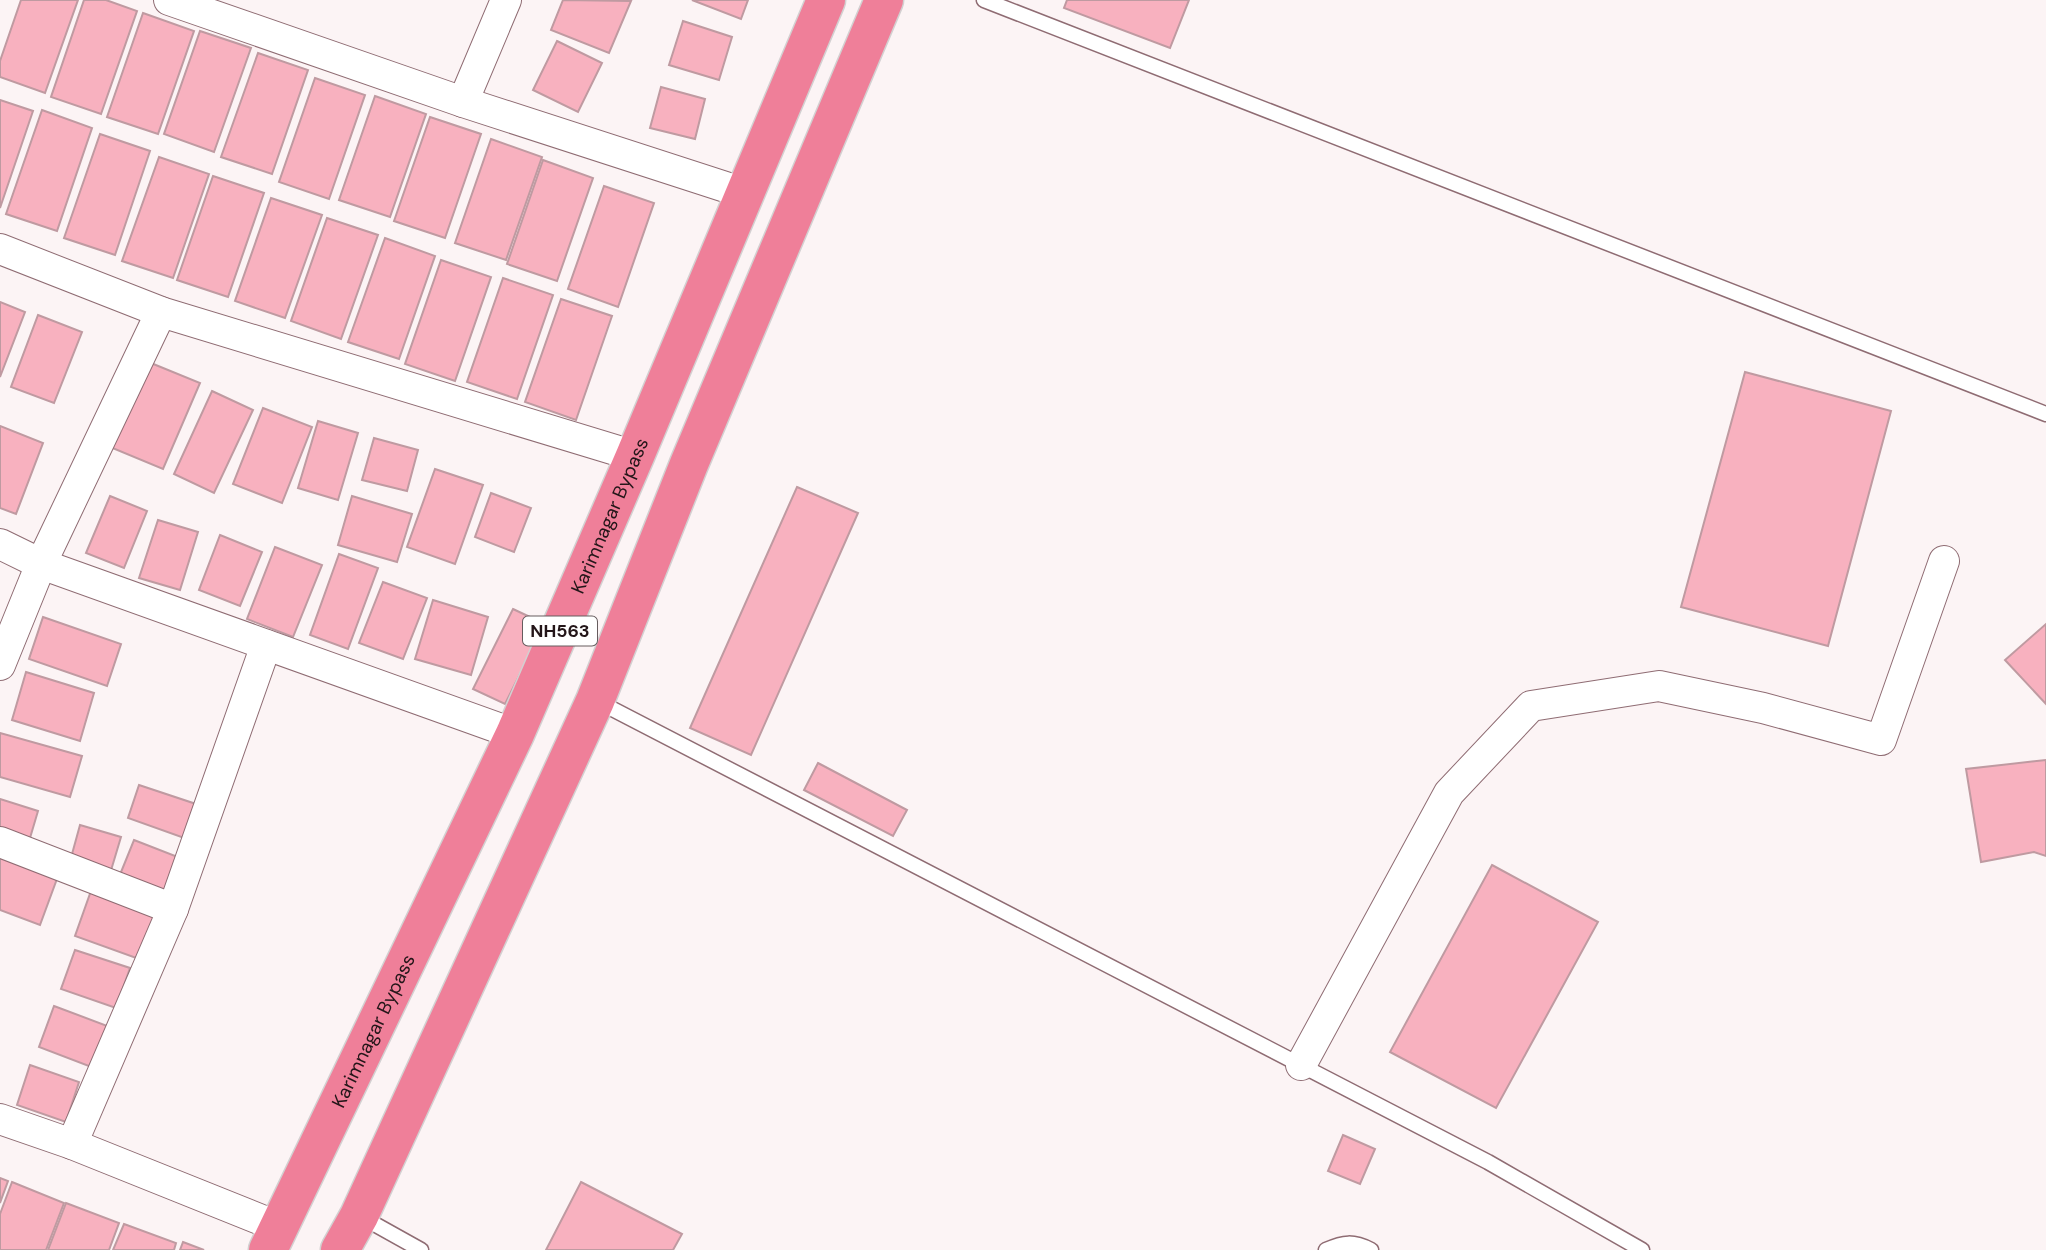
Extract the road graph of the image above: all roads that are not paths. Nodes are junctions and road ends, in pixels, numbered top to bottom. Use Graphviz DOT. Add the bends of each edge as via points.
graph roads {
  1 [pos="170,0"];
  2 [pos="506,0"];
  3 [pos="826,0"];
  4 [pos="884,0"];
  5 [pos="984,0"];
  6 [pos="463,102"];
  7 [pos="744,193"];
  8 [pos="0,249"];
  9 [pos="161,312"];
  10 [pos="2046,414"];
  11 [pos="635,456"];
  12 [pos="0,544"];
  13 [pos="1944,561"];
  14 [pos="41,564"];
  15 [pos="266,645"];
  16 [pos="0,665"];
  17 [pos="595,701"];
  18 [pos="515,734"];
  19 [pos="0,842"];
  20 [pos="173,909"];
  21 [pos="1301,1065"];
  22 [pos="0,1119"];
  23 [pos="72,1144"];
  24 [pos="359,1216"];
  25 [pos="274,1238"];
  26 [pos="340,1250"];
  27 [pos="421,1250"];
  28 [pos="1326,1250"];
  29 [pos="1371,1250"];
  30 [pos="1642,1250"];
  1 -- 6 [label="street"];
  2 -- 6 [label="street"];
  3 -- 7 [label="highway, Karimnagar Bypass / NH563"];
  4 -- 17 [label="highway, NH563"];
  5 -- 10 [label="lane"];
  6 -- 7 [label="street"];
  7 -- 11 [label="highway, Karimnagar Bypass / NH563"];
  8 -- 9 [label="street"];
  9 -- 11 [label="street"];
  9 -- 14 [label="street"];
  11 -- 18 [label="highway, Karimnagar Bypass / NH563"];
  12 -- 14 [label="street"];
  13 -- 21 [label="street" via="1881,740 1659,686 1531,706 1449,793"];
  14 -- 15 [label="street"];
  14 -- 16 [label="street"];
  15 -- 18 [label="street"];
  15 -- 20 [label="street"];
  17 -- 21 [label="lane"];
  17 -- 24 [label="highway, NH563"];
  18 -- 25 [label="highway, Karimnagar Bypass / NH563"];
  19 -- 20 [label="street"];
  20 -- 23 [label="street"];
  21 -- 30 [label="lane" via="1488,1162"];
  22 -- 23 [label="street"];
  23 -- 25 [label="street"];
  24 -- 26 [label="highway, NH563"];
  24 -- 27 [label="lane"];
  28 -- 29 [label="lane" via="1343,1243"];
}
